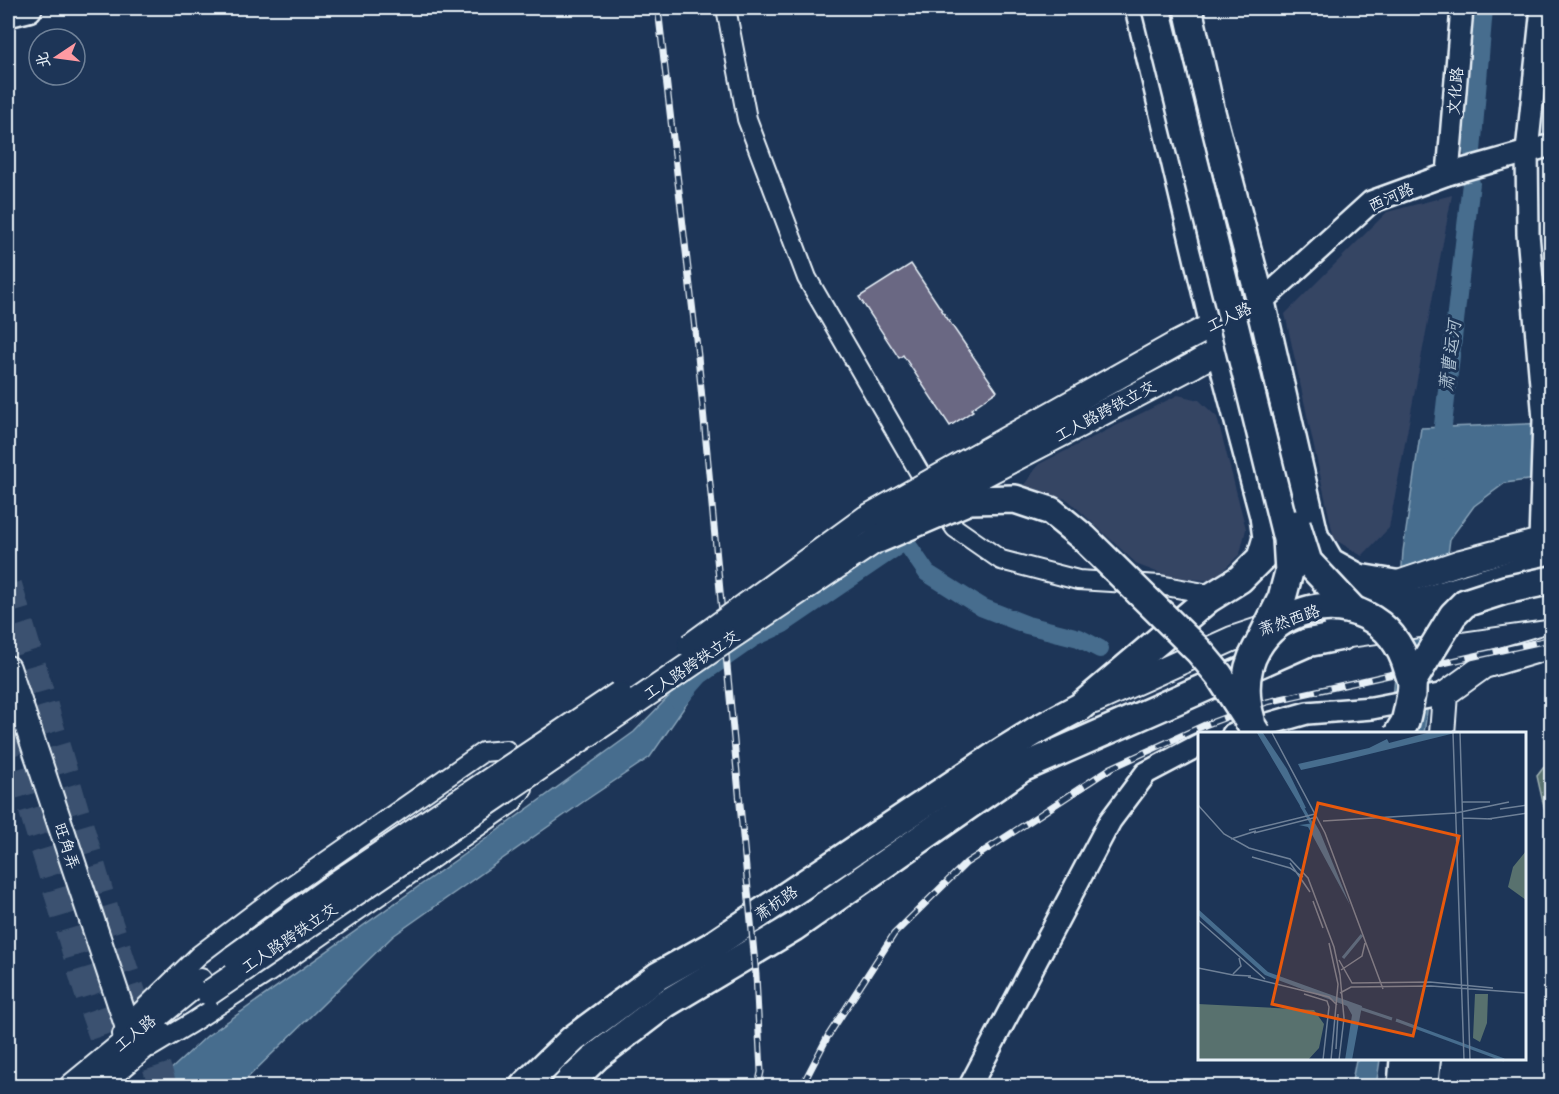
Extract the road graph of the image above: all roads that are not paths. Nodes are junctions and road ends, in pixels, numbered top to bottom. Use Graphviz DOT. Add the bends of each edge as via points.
graph roads {
  1 [pos="28,8"];
  2 [pos="726,8"];
  3 [pos="1139,8"];
  4 [pos="1156,8"];
  5 [pos="1171,8"];
  6 [pos="1188,8"];
  7 [pos="1462,8"];
  8 [pos="1542,8"];
  9 [pos="8,13"];
  10 [pos="1551,145"];
  11 [pos="1527,151"];
  12 [pos="1448,174"];
  13 [pos="1261,302"];
  14 [pos="1215,323"];
  15 [pos="1176,344"];
  16 [pos="1220,350"];
  17 [pos="1192,366"];
  18 [pos="1314,534"];
  19 [pos="878,539"];
  20 [pos="1548,548"];
  21 [pos="1551,580"];
  22 [pos="1395,584"];
  23 [pos="1215,595"];
  24 [pos="1551,606"];
  25 [pos="1344,608"];
  26 [pos="1342,636"];
  27 [pos="1260,642"];
  28 [pos="1551,646"];
  29 [pos="8,668"];
  30 [pos="1412,682"];
  31 [pos="1445,694"];
  32 [pos="1080,707"];
  33 [pos="1037,730"];
  34 [pos="1240,732"];
  35 [pos="1257,732"];
  36 [pos="1257,732"];
  37 [pos="1399,732"];
  38 [pos="1412,732"];
  39 [pos="1442,732"];
  40 [pos="1198,746"];
  41 [pos="1053,754"];
  42 [pos="204,987"];
  43 [pos="127,1025"];
  44 [pos="124,1054"];
  45 [pos="1392,1061"];
  46 [pos="1404,1061"];
  47 [pos="1416,1061"];
  48 [pos="1428,1061"];
  49 [pos="105,1084"];
  50 [pos="569,1084"];
  51 [pos="72,1086"];
  52 [pos="524,1086"];
  53 [pos="970,1086"];
  54 [pos="1389,1086"];
  55 [pos="1402,1086"];
  56 [pos="1414,1086"];
  57 [pos="1425,1086"];
  1 -- 9 [label="main road"];
  2 -- 23 [label="street" via="747,119 807,278 955,528 1001,560 1012,563 1078,580 1160,585"];
  3 -- 14 [label="main road"];
  4 -- 27 [label="main road, bridge" via="1287,538 1289,572"];
  5 -- 25 [label="main road, bridge" via="1299,536 1308,562"];
  6 -- 13 [label="main road"];
  7 -- 12 [label="street, 文化路"];
  8 -- 11 [label="street"];
  10 -- 11 [label="street, 西河路"];
  11 -- 12 [label="street, 西河路"];
  11 -- 20 [label="street" via="1528,234 1544,419 1542,496"];
  12 -- 13 [label="street, 西河路" via="1371,202"];
  13 -- 14 [label="main road, 工人路"];
  13 -- 16 [label="main road, 工人路"];
  13 -- 18 [label="main road"];
  14 -- 15 [label="main road, 工人路"];
  14 -- 16 [label="main road"];
  15 -- 42 [label="main road, 工人路跨铁立交, bridge" via="866,518 696,642 337,883"];
  16 -- 17 [label="main road, 工人路"];
  16 -- 23 [label="main road" via="1267,538 1261,558 1240,579"];
  17 -- 19 [label="main road, 工人路跨铁立交, bridge" via="922,507"];
  18 -- 22 [label="main road" via="1330,562 1359,578"];
  18 -- 25 [label="main road"];
  19 -- 36 [label="main road, bridge" via="969,500 1015,499 1051,511 1084,538 1199,651"];
  19 -- 42 [label="main road, 工人路跨铁立交, bridge"];
  20 -- 22 [label="main road, 萧然西路" via="1461,562"];
  20 -- 25 [label="main road" via="1424,602 1389,610"];
  21 -- 30 [label="main road, bridge" via="1465,603 1453,615"];
  22 -- 25 [label="main road, 萧然西路"];
  23 -- 32 [label="main road"];
  24 -- 26 [label="main road, 萧然西路"];
  25 -- 26 [label="main road"];
  25 -- 27 [label="main road, bridge" via="1303,610 1279,623"];
  25 -- 30 [label="main road, bridge" via="1375,621 1392,638 1404,657"];
  25 -- 32 [label="main road, 萧然西路" via="1232,639"];
  26 -- 41 [label="main road, 萧然西路" via="1306,643"];
  27 -- 35 [label="main road, bridge" via="1249,666 1245,692"];
  28 -- 31 [label="main road" via="1484,666"];
  29 -- 43 [label="main road, 旺角弄"];
  30 -- 37 [label="main road, bridge"];
  30 -- 38 [label="main road, bridge"];
  31 -- 34 [label="street" via="1372,708 1307,713"];
  31 -- 39 [label="main road"];
  32 -- 33 [label="main road, 萧然西路"];
  33 -- 52 [label="main road, 萧杭路" via="710,947 658,976 573,1039"];
  40 -- 53 [label="street" via="1146,773 1110,821"];
  41 -- 50 [label="main road, 萧杭路" via="1022,768 794,927 665,1004 597,1056"];
  42 -- 44 [label="main road, 工人路" via="184,1011"];
  43 -- 44 [label="street"];
  43 -- 44 [label="street" via="199,955 483,752 506,750 517,765 523,789 512,803 268,974 191,1023"];
  44 -- 49 [label="main road, 工人路"];
  44 -- 51 [label="main road, 工人路"];
  45 -- 54 [label="main road"];
  46 -- 55 [label="main road"];
  47 -- 56 [label="main road"];
  48 -- 57 [label="main road"];
}
